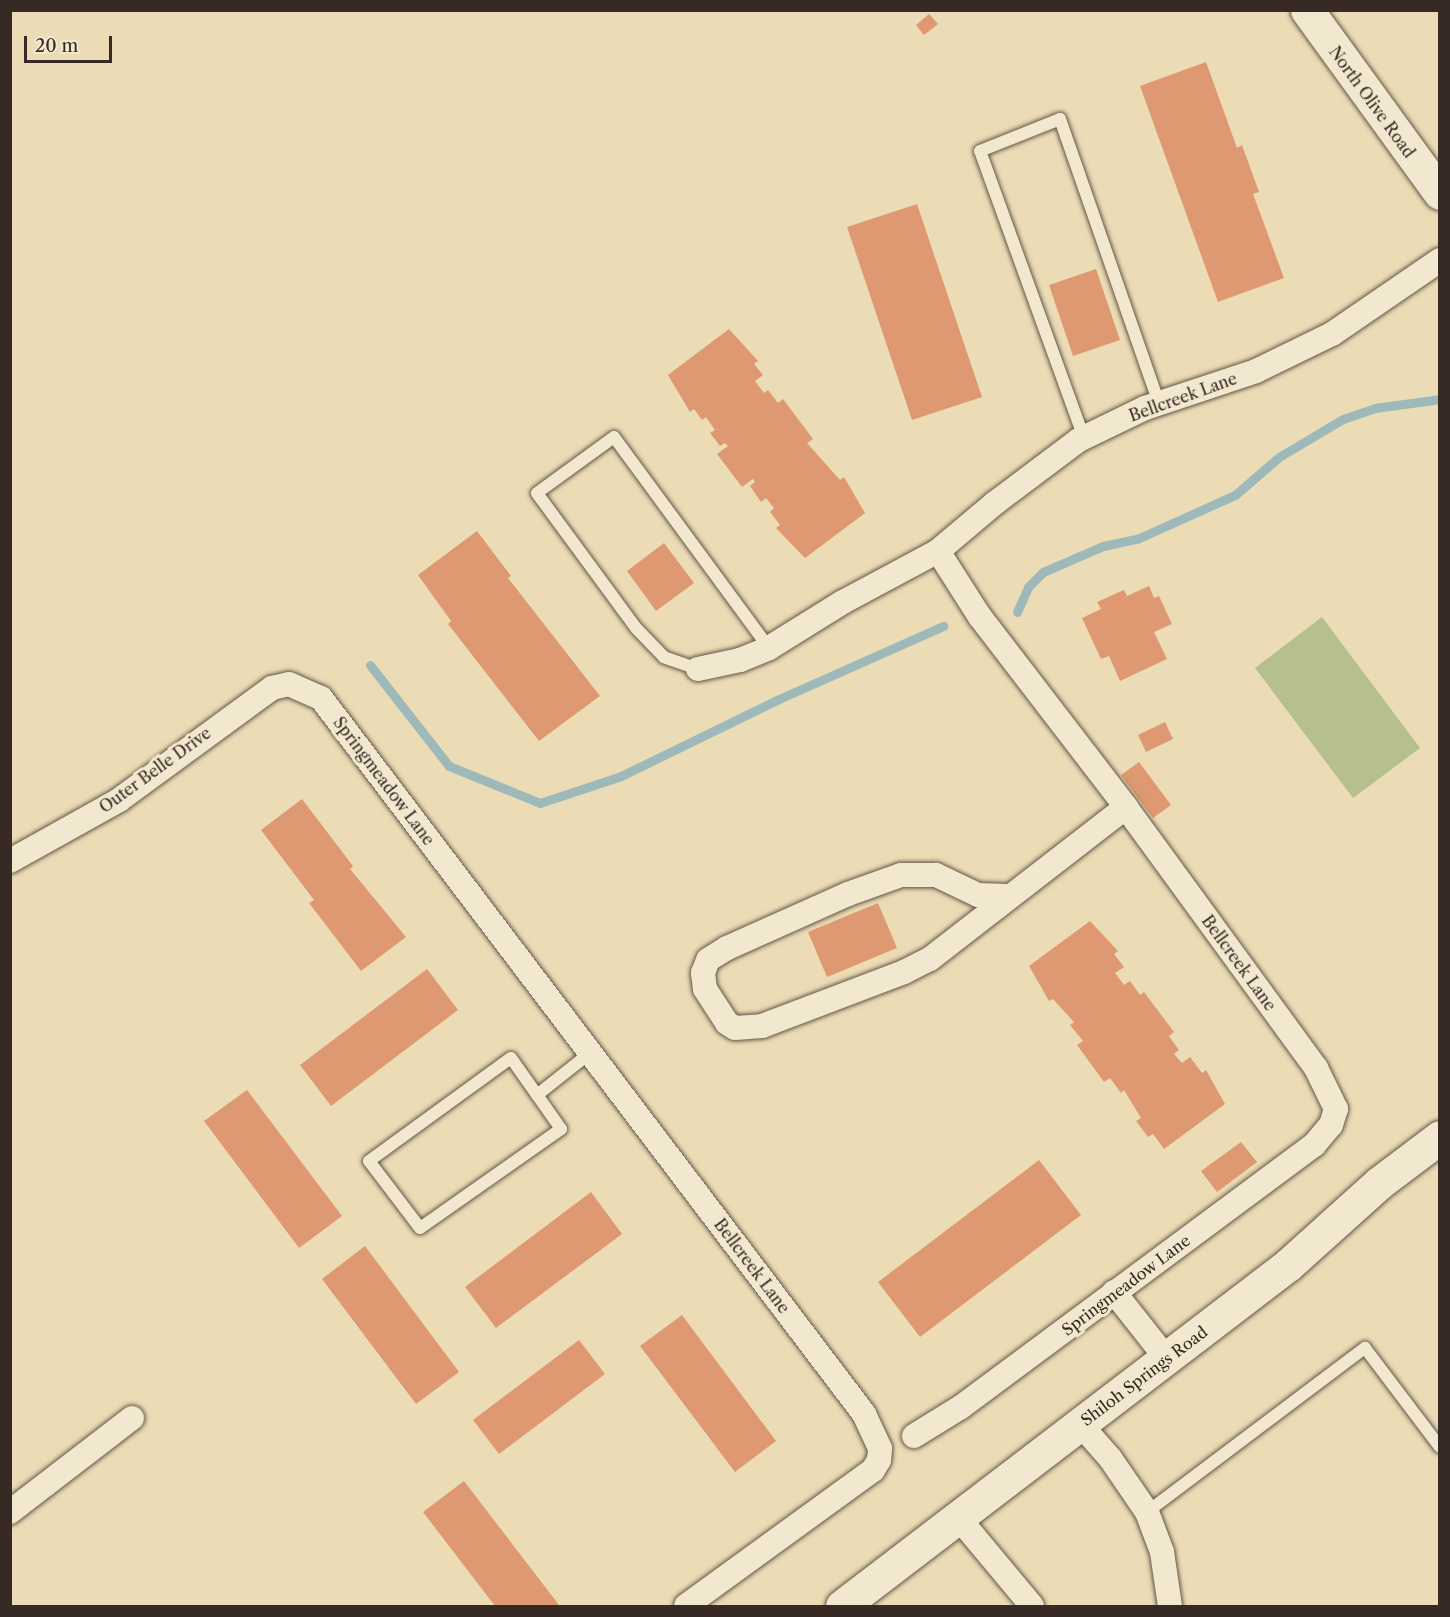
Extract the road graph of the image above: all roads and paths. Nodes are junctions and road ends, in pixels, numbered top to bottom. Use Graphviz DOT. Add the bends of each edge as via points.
graph roads {
  1 [pos="1307,10"];
  2 [pos="1440,193"];
  3 [pos="1440,260"];
  4 [pos="1159,404"];
  5 [pos="1084,438"];
  6 [pos="938,551"];
  7 [pos="769,648"];
  8 [pos="698,669"];
  9 [pos="298,686"];
  10 [pos="1126,807"];
  11 [pos="10,861"];
  12 [pos="463,884"];
  13 [pos="1007,896"];
  14 [pos="590,1053"];
  15 [pos="537,1095"];
  16 [pos="1330,1125"];
  17 [pos="1440,1137"];
  18 [pos="1114,1292"];
  19 [pos="1167,1359"];
  20 [pos="132,1418"];
  21 [pos="1081,1425"];
  22 [pos="914,1436"];
  23 [pos="1440,1447"];
  24 [pos="10,1512"];
  25 [pos="1147,1512"];
  26 [pos="957,1516"];
  27 [pos="686,1606"];
  28 [pos="842,1606"];
  29 [pos="1032,1606"];
  30 [pos="1170,1606"];
  1 -- 2 [label="street, North Olive Road"];
  3 -- 4 [label="street, Bellcreek Lane" via="1332,334 1256,371"];
  4 -- 5 [label="street, Bellcreek Lane"];
  4 -- 5 [label="lane" via="1060,119 981,151"];
  5 -- 6 [label="street, Bellcreek Lane" via="995,503"];
  6 -- 7 [label="street, Bellcreek Lane" via="843,602"];
  6 -- 10 [label="street, Bellcreek Lane" via="980,617"];
  7 -- 8 [label="street, Bellcreek Lane" via="740,660"];
  7 -- 8 [label="lane" via="614,437 537,492 636,628 664,657"];
  9 -- 11 [label="street, Outer Belle Drive" via="272,688 119,800"];
  9 -- 12 [label="street, Springmeadow Lane" via="321,698"];
  10 -- 13 [label="street" via="1062,860"];
  10 -- 16 [label="street, Bellcreek Lane" via="1316,1068 1336,1109"];
  12 -- 14 [label="street, Bellcreek Lane"];
  13 -- 13 [label="street" via="978,895 936,875 901,875 726,948 708,960 703,973 705,989 727,1023 735,1028 762,1026 930,959"];
  14 -- 15 [label="lane"];
  14 -- 27 [label="street, Bellcreek Lane" via="864,1414 880,1449 873,1470"];
  15 -- 15 [label="lane" via="561,1129 420,1228 369,1161 511,1058"];
  16 -- 18 [label="street, Springmeadow Lane" via="1314,1145"];
  17 -- 19 [label="street, Shiloh Springs Road" via="1378,1183 1288,1265"];
  18 -- 19 [label="street"];
  18 -- 22 [label="street, Springmeadow Lane" via="962,1407"];
  19 -- 21 [label="street, Shiloh Springs Road"];
  20 -- 24 [label="street"];
  21 -- 25 [label="street" via="1110,1458"];
  21 -- 26 [label="street, Shiloh Springs Road"];
  23 -- 25 [label="lane" via="1365,1348"];
  25 -- 30 [label="street" via="1162,1552"];
  26 -- 28 [label="street, Shiloh Springs Road"];
  26 -- 29 [label="street"];
}
